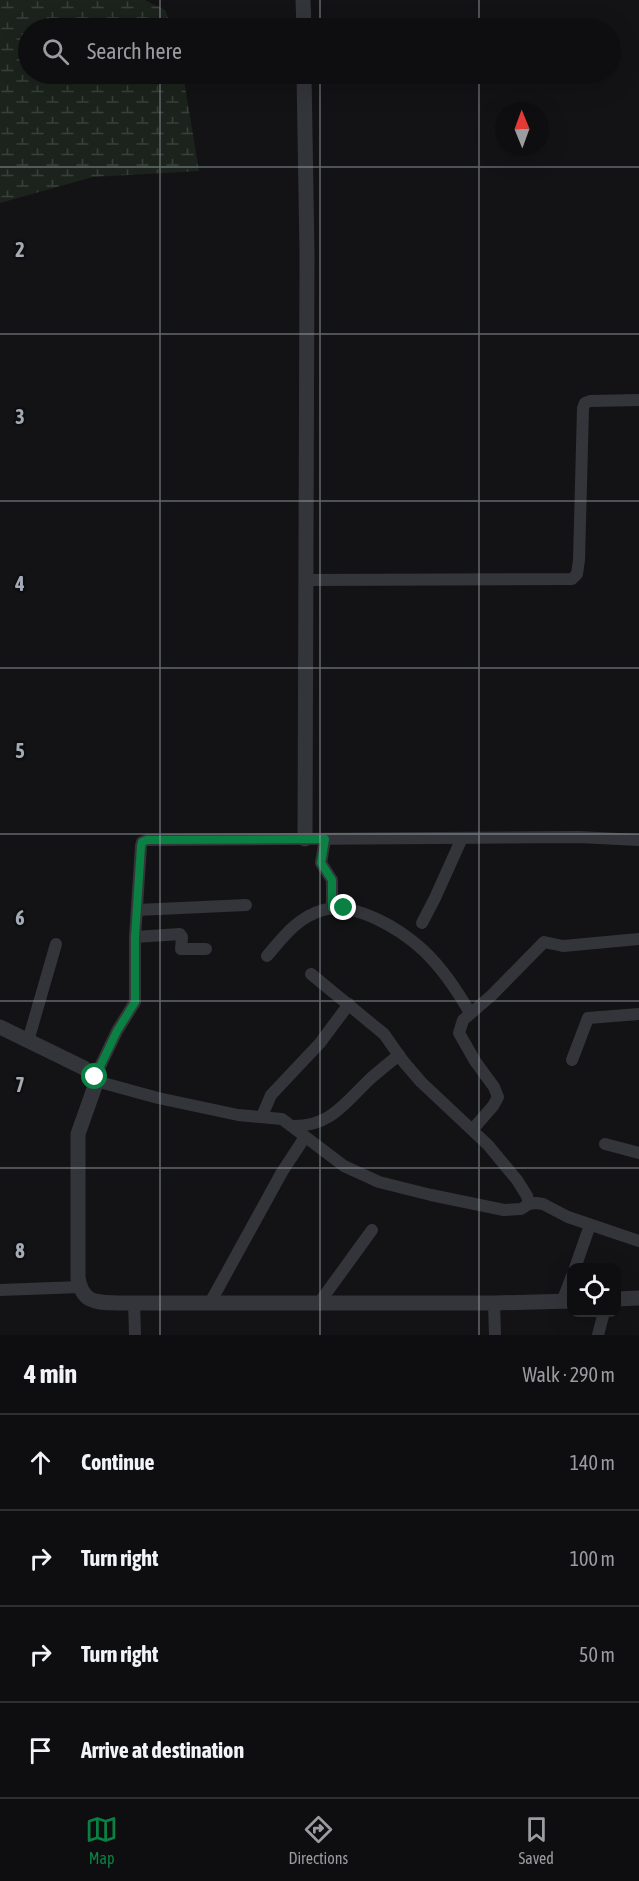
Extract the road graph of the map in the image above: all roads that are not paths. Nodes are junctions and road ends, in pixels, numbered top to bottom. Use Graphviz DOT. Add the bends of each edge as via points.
graph roads {
  1 [pos="303,0"];
  2 [pos="304,18"];
  3 [pos="304,84"];
  4 [pos="639,400"];
  5 [pos="306,580"];
  6 [pos="462,838"];
  7 [pos="305,839"];
  8 [pos="325,839"];
  9 [pos="639,840"];
  10 [pos="246,905"];
  11 [pos="332,908"];
  12 [pos="137,910"];
  13 [pos="422,923"];
  14 [pos="135,937"];
  15 [pos="639,939"];
  16 [pos="56,944"];
  17 [pos="206,949"];
  18 [pos="267,956"];
  19 [pos="310,974"];
  20 [pos="349,1004"];
  21 [pos="470,1012"];
  22 [pos="639,1014"];
  23 [pos="0,1027"];
  24 [pos="28,1041"];
  25 [pos="399,1055"];
  26 [pos="572,1060"];
  27 [pos="95,1079"];
  28 [pos="262,1116"];
  29 [pos="292,1126"];
  30 [pos="473,1130"];
  31 [pos="305,1137"];
  32 [pos="605,1144"];
  33 [pos="639,1153"];
  34 [pos="529,1204"];
  35 [pos="590,1224"];
  36 [pos="372,1230"];
  37 [pos="639,1241"];
  38 [pos="576,1263"];
  39 [pos="80,1287"];
  40 [pos="0,1290"];
  41 [pos="639,1298"];
  42 [pos="621,1299"];
  43 [pos="134,1302"];
  44 [pos="567,1302"];
  45 [pos="210,1303"];
  46 [pos="319,1303"];
  47 [pos="494,1303"];
  48 [pos="603,1317"];
  49 [pos="135,1335"];
  50 [pos="495,1335"];
  51 [pos="598,1335"];
  1 -- 2 [label="street"];
  3 -- 5 [label="street"];
  4 -- 5 [label="street" via="590,401 583,408 579,560 572,579"];
  5 -- 7 [label="street"];
  6 -- 8 [label="street"];
  6 -- 9 [label="street"];
  6 -- 13 [label="street"];
  7 -- 8 [label="street"];
  7 -- 12 [label="street" via="142,842"];
  8 -- 11 [label="street" via="321,863 332,880"];
  10 -- 12 [label="street"];
  11 -- 18 [label="street" via="306,917"];
  11 -- 21 [label="street" via="379,920 423,950"];
  12 -- 14 [label="street"];
  14 -- 17 [label="street" via="180,934 182,949"];
  14 -- 27 [label="street" via="135,1002"];
  15 -- 21 [label="street" via="563,946 544,942"];
  16 -- 24 [label="street"];
  19 -- 20 [label="street"];
  20 -- 25 [label="street" via="384,1034"];
  20 -- 28 [label="street" via="320,1043 271,1095"];
  21 -- 30 [label="street" via="459,1033 498,1097"];
  22 -- 26 [label="street" via="588,1018"];
  23 -- 24 [label="street"];
  24 -- 27 [label="street" via="84,1068"];
  25 -- 29 [label="street" via="328,1117 313,1124"];
  25 -- 30 [label="street" via="421,1082"];
  27 -- 28 [label="street" via="158,1098 238,1115"];
  27 -- 39 [label="street" via="78,1134"];
  28 -- 29 [label="street" via="282,1119"];
  29 -- 31 [label="street"];
  30 -- 34 [label="street" via="517,1180"];
  31 -- 34 [label="street" via="344,1166 379,1182 497,1209 514,1210"];
  31 -- 45 [label="street"];
  32 -- 33 [label="street"];
  34 -- 35 [label="street" via="543,1204"];
  35 -- 37 [label="street"];
  35 -- 38 [label="street"];
  36 -- 46 [label="street"];
  39 -- 40 [label="street"];
  39 -- 43 [label="street" via="84,1295 96,1302"];
  41 -- 42 [label="street"];
  43 -- 45 [label="street"];
  43 -- 49 [label="street"];
  44 -- 47 [label="street"];
  45 -- 46 [label="street"];
  46 -- 47 [label="street"];
  47 -- 50 [label="street"];
  48 -- 51 [label="street"];
}
